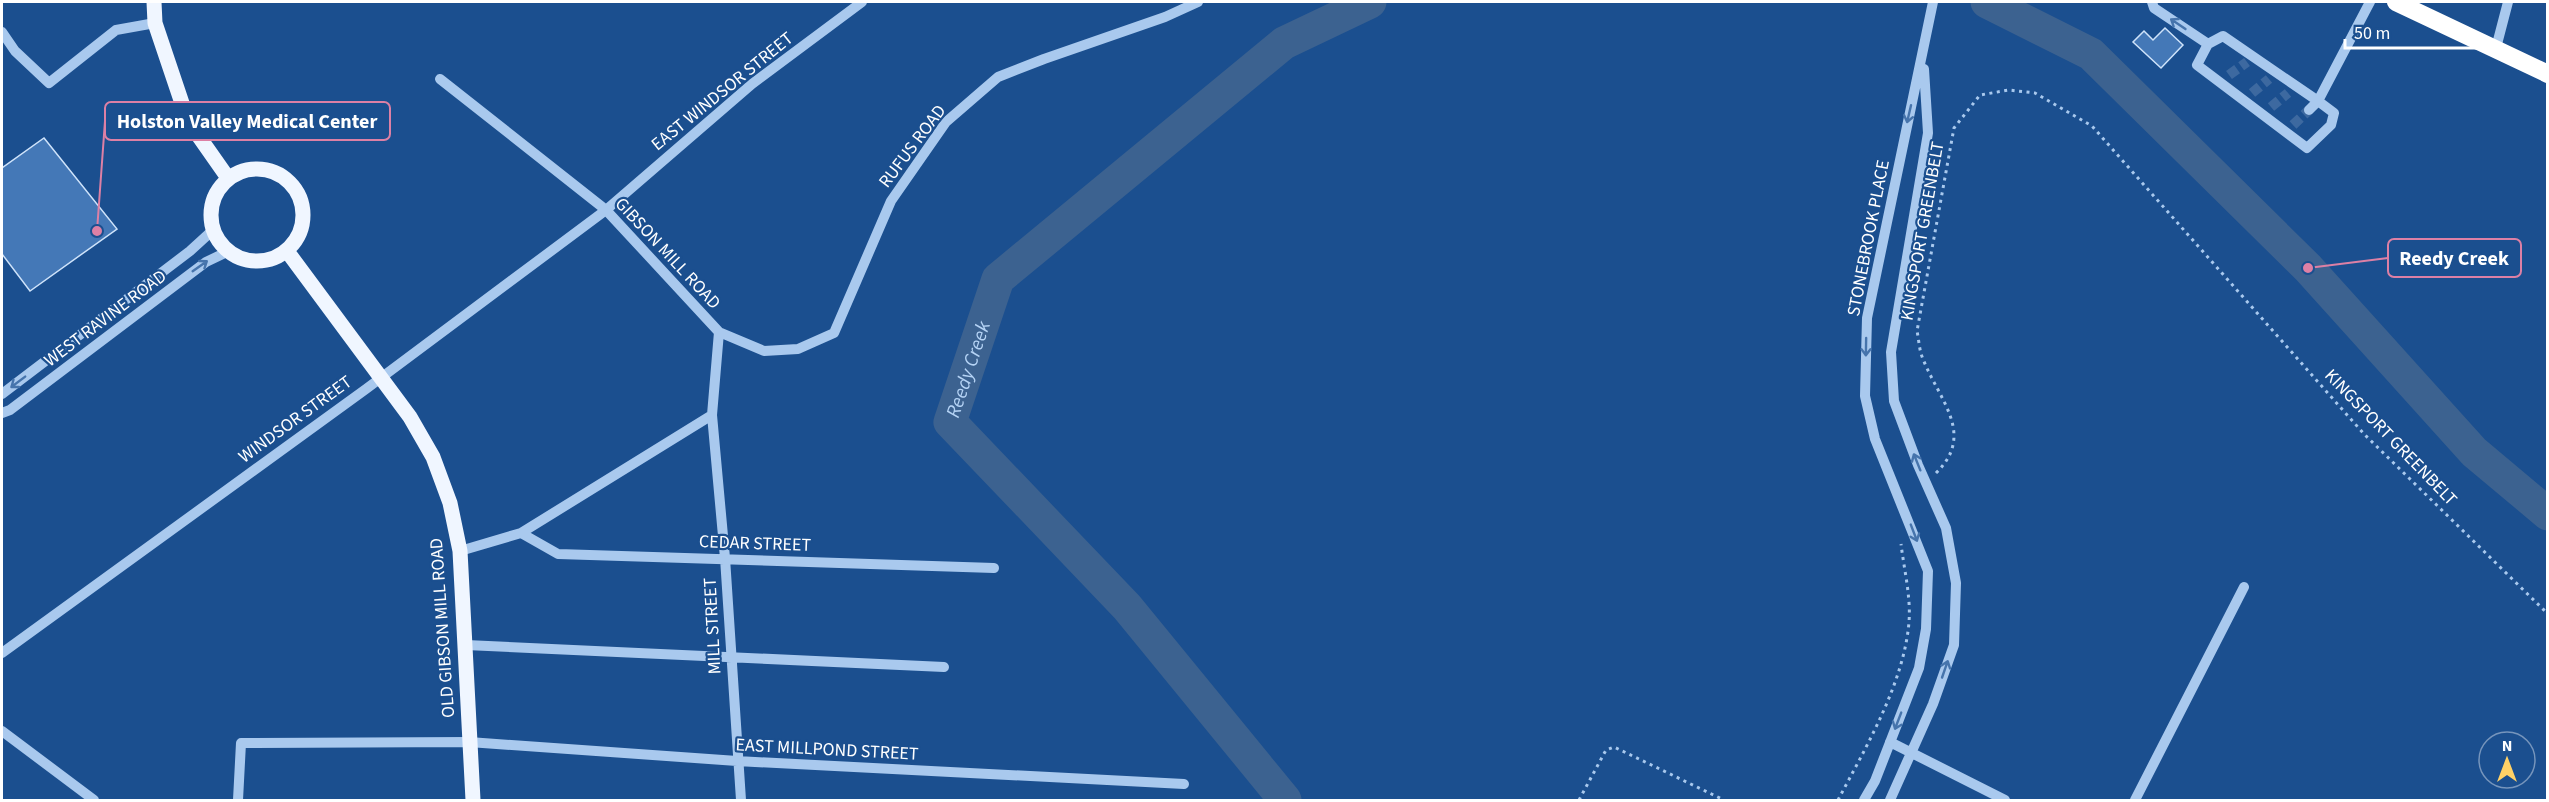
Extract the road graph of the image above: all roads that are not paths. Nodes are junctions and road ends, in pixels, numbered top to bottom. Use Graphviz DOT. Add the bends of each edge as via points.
graph roads {
  1 [pos="154,2"];
  2 [pos="862,2"];
  3 [pos="1198,2"];
  4 [pos="1933,2"];
  5 [pos="2152,2"];
  6 [pos="2370,2"];
  7 [pos="2396,2"];
  8 [pos="2508,2"];
  9 [pos="156,23"];
  10 [pos="2,32"];
  11 [pos="2208,44"];
  12 [pos="2496,48"];
  13 [pos="1923,57"];
  14 [pos="2546,71"];
  15 [pos="440,80"];
  16 [pos="2318,101"];
  17 [pos="2309,110"];
  18 [pos="228,178"];
  19 [pos="606,210"];
  20 [pos="213,230"];
  21 [pos="229,251"];
  22 [pos="286,251"];
  23 [pos="719,332"];
  24 [pos="381,377"];
  25 [pos="2,394"];
  26 [pos="2,413"];
  27 [pos="712,415"];
  28 [pos="521,533"];
  29 [pos="460,551"];
  30 [pos="725,558"];
  31 [pos="994,568"];
  32 [pos="2244,587"];
  33 [pos="466,645"];
  34 [pos="2,652"];
  35 [pos="731,656"];
  36 [pos="944,667"];
  37 [pos="2,731"];
  38 [pos="469,742"];
  39 [pos="1890,742"];
  40 [pos="1911,753"];
  41 [pos="737,760"];
  42 [pos="1184,784"];
  43 [pos="1865,800"];
  44 [pos="94,801"];
  45 [pos="238,801"];
  46 [pos="473,801"];
  47 [pos="741,801"];
  48 [pos="1890,801"];
  49 [pos="2005,801"];
  50 [pos="2135,801"];
  1 -- 9 [label="main road"];
  2 -- 19 [label="street, EAST WINDSOR STREET" via="752,84"];
  3 -- 23 [label="street, RUFUS ROAD" via="998,77 946,122 891,201 834,333 798,349 764,351"];
  4 -- 13 [label="street, STONEBROOK PLACE"];
  11 -- 5 [label="street, one-way" via="2154,8"];
  6 -- 16 [label="street"];
  7 -- 12 [label="highway"];
  8 -- 12 [label="street"];
  9 -- 10 [label="street" via="116,30 49,83 15,51"];
  9 -- 18 [label="main road" via="188,121"];
  11 -- 16 [label="street" via="2223,36 2292,90"];
  11 -- 16 [label="street" via="2197,65 2225,78 2307,147 2331,125 2334,113"];
  12 -- 14 [label="highway"];
  13 -- 39 [label="street, STONEBROOK PLACE, one-way" via="1867,318 1865,396 1875,439 1928,571 1926,629 1919,668"];
  40 -- 13 [label="street, STONEBROOK PLACE, one-way" via="1954,645 1956,583 1946,528 1894,401 1891,352 1928,133"];
  15 -- 19 [label="street, GIBSON MILL ROAD"];
  16 -- 17 [label="street"];
  18 -- 20 [label="main road" via="212,202"];
  18 -- 22 [label="main road" via="255,168 283,175 294,185 304,212 303,227"];
  19 -- 23 [label="street, GIBSON MILL ROAD"];
  19 -- 24 [label="street, WINDSOR STREET"];
  20 -- 21 [label="main road"];
  20 -- 25 [label="street, WEST RAVINE ROAD, one-way"];
  21 -- 22 [label="main road" via="259,261"];
  26 -- 21 [label="street, WEST RAVINE ROAD, one-way" via="206,262"];
  22 -- 24 [label="main road, OLD GIBSON MILL ROAD"];
  23 -- 27 [label="street, GIBSON MILL ROAD"];
  24 -- 29 [label="main road, OLD GIBSON MILL ROAD" via="433,457 450,503"];
  24 -- 34 [label="street, WINDSOR STREET"];
  27 -- 28 [label="street"];
  27 -- 30 [label="street, MILL STREET"];
  28 -- 29 [label="street"];
  28 -- 30 [label="street, CEDAR STREET" via="558,554"];
  29 -- 33 [label="main road, OLD GIBSON MILL ROAD"];
  30 -- 31 [label="street, CEDAR STREET"];
  30 -- 35 [label="street, MILL STREET"];
  32 -- 50 [label="street"];
  33 -- 35 [label="street"];
  33 -- 38 [label="main road, OLD GIBSON MILL ROAD"];
  35 -- 36 [label="street"];
  35 -- 41 [label="street, MILL STREET"];
  37 -- 44 [label="street"];
  38 -- 41 [label="street, EAST MILLPOND STREET"];
  38 -- 45 [label="street, EAST MILLPOND STREET" via="241,743"];
  38 -- 46 [label="main road, OLD GIBSON MILL ROAD"];
  39 -- 40 [label="street"];
  39 -- 43 [label="street, STONEBROOK PLACE"];
  40 -- 48 [label="street, STONEBROOK PLACE"];
  40 -- 49 [label="street"];
  41 -- 42 [label="street, EAST MILLPOND STREET"];
  41 -- 47 [label="street, MILL STREET"];
}
